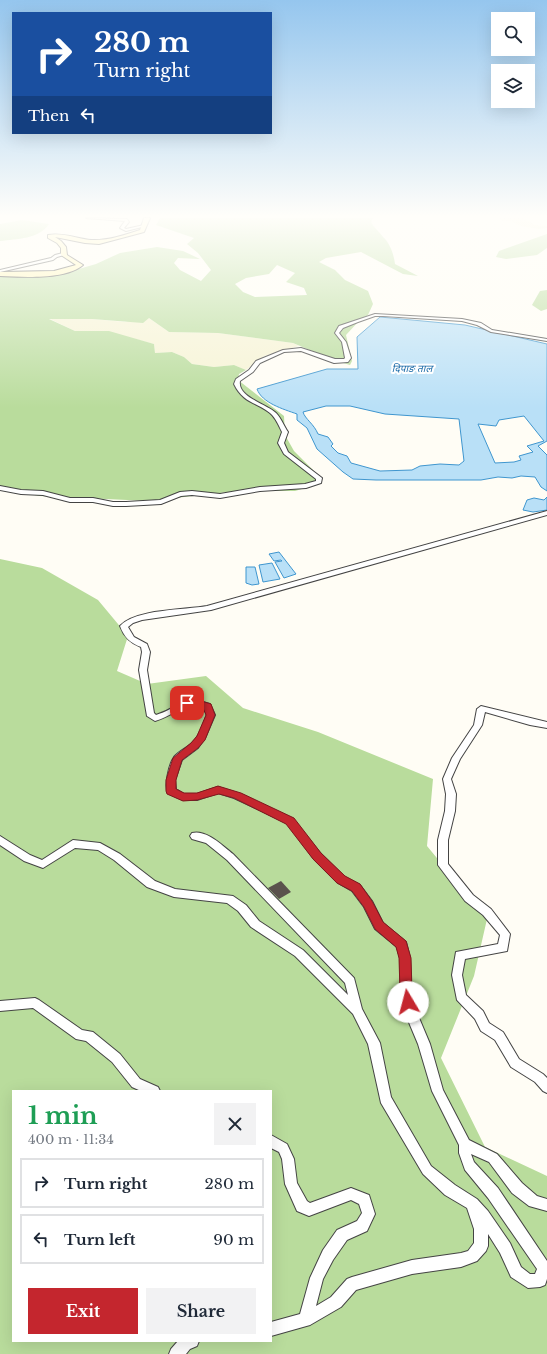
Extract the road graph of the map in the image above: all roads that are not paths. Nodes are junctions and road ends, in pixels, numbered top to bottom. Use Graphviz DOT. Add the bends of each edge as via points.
graph roads {
  1 [pos="547,340"];
  2 [pos="0,488"];
  3 [pos="547,513"];
  4 [pos="547,725"];
  5 [pos="195,836"];
  6 [pos="0,840"];
  7 [pos="0,1006"];
  8 [pos="357,1010"];
  9 [pos="547,1087"];
  10 [pos="152,1090"];
  11 [pos="272,1142"];
  12 [pos="465,1144"];
  13 [pos="472,1204"];
  14 [pos="547,1205"];
  15 [pos="305,1320"];
  16 [pos="272,1329"];
  17 [pos="189,1342"];
  18 [pos="176,1354"];
  1 -- 2 [label="street" via="491,331 479,324 462,320 375,315 338,330 337,333 346,346 346,361 339,362 296,348 283,350 258,362 251,371 238,380 238,388 244,397 275,415 285,432 281,443 286,454 319,478 319,482 312,484 220,496 180,494 161,502 119,504 70,500 42,493"];
  3 -- 12 [label="street" via="202,609 128,621 124,626 132,641 144,646 146,652 143,670 150,714 155,718 175,707 198,703 207,706 210,715 201,738 195,746 178,758 171,780 171,791 183,797 197,797 218,790 237,796 290,821 317,856 341,880 356,888 379,926 402,945 406,991 411,1013 424,1044 438,1091"];
  4 -- 9 [label="street" via="536,724 494,710 481,709 478,725 456,758 447,779 451,800 443,840 442,865 469,898 487,912 505,934 502,948 460,955 457,975 461,997 479,1015 485,1027 499,1036 515,1063 539,1078"];
  5 -- 8 [label="street" via="209,840 230,857 350,981"];
  6 -- 8 [label="street" via="27,858 42,864 73,844 100,847 151,884 174,893 229,899 242,908 255,924 299,952 322,978"];
  7 -- 10 [label="street" via="35,1003 80,1035 89,1036 116,1058 136,1083"];
  8 -- 13 [label="street" via="374,1043 385,1099 428,1170 450,1190"];
  11 -- 15 [label="street" via="283,1148 288,1159 291,1184 302,1206 309,1210 351,1194 364,1200 369,1214 362,1226 342,1235 328,1255 317,1278"];
  12 -- 13 [label="street" via="468,1166 493,1193 544,1268 540,1280 528,1281 516,1272 505,1248"];
  12 -- 14 [label="street" via="493,1158 517,1188 534,1201"];
  13 -- 15 [label="street" via="481,1229 481,1246 472,1256 412,1267 352,1284 336,1302"];
  15 -- 16 [label="street"];
  17 -- 18 [label="street"];
}
